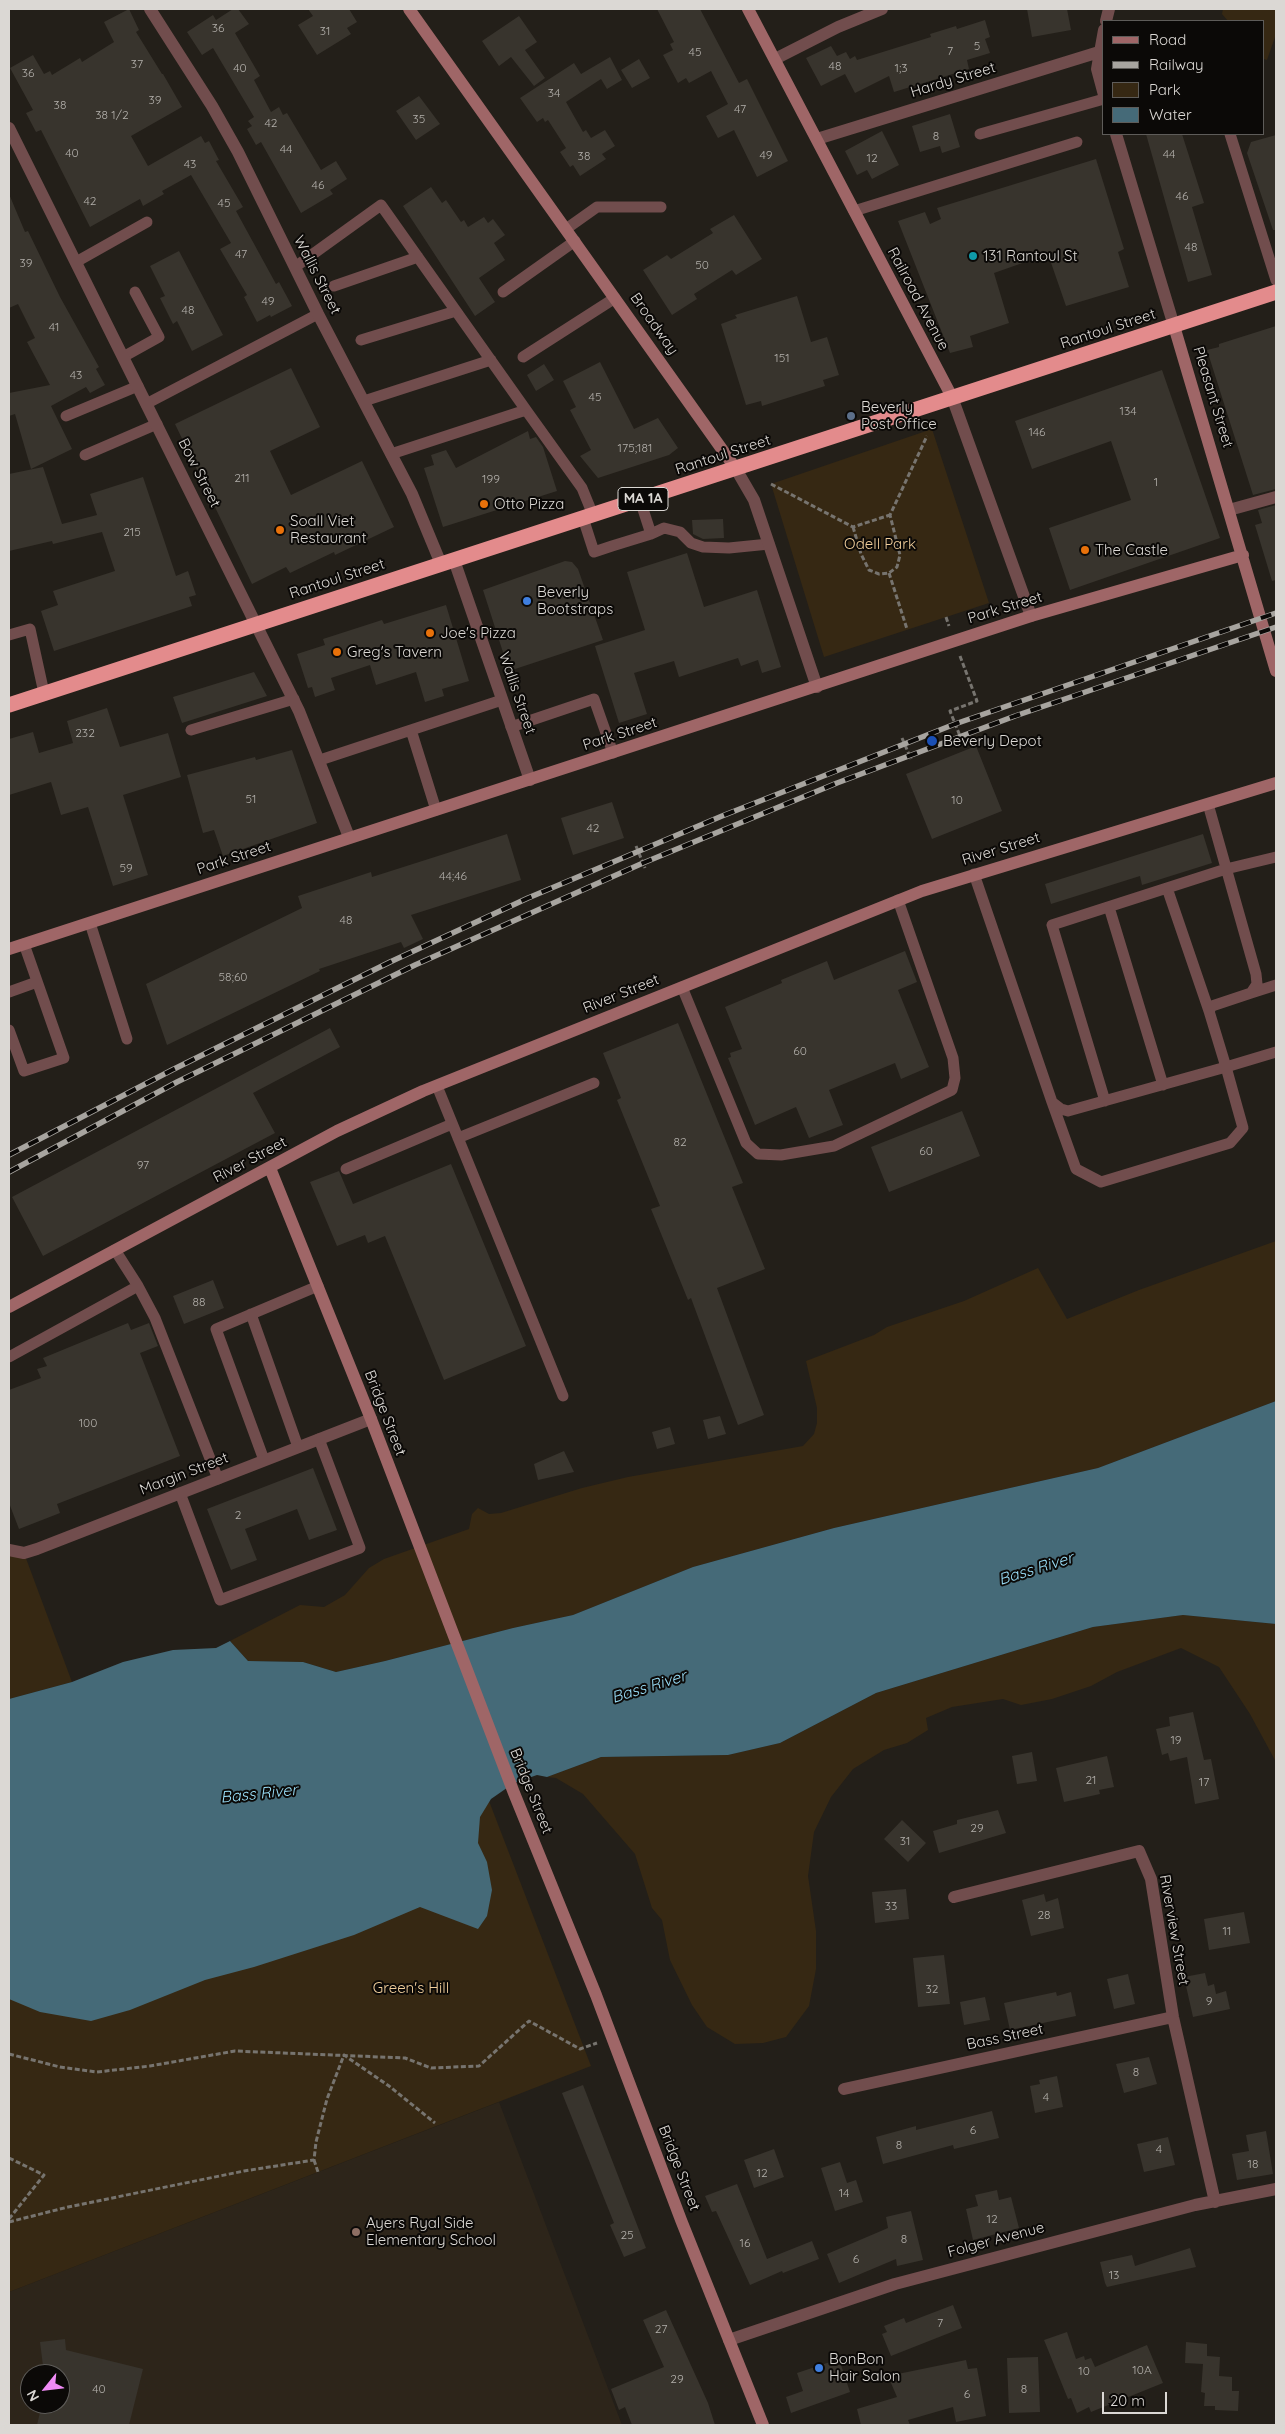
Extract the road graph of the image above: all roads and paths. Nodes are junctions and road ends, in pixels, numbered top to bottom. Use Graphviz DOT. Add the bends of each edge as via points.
graph roads {
  1 [pos="150,9"];
  2 [pos="409,9"];
  3 [pos="748,9"];
  4 [pos="882,9"];
  5 [pos="1102,39"];
  6 [pos="1099,52"];
  7 [pos="775,59"];
  8 [pos="1102,86"];
  9 [pos="1102,100"];
  10 [pos="9,128"];
  11 [pos="980,134"];
  12 [pos="1116,135"];
  13 [pos="1230,135"];
  14 [pos="817,139"];
  15 [pos="1077,142"];
  16 [pos="662,207"];
  17 [pos="854,212"];
  18 [pos="147,222"];
  19 [pos="566,229"];
  20 [pos="575,242"];
  21 [pos="418,257"];
  22 [pos="76,262"];
  23 [pos="295,267"];
  24 [pos="1276,280"];
  25 [pos="334,286"];
  26 [pos="135,292"];
  27 [pos="503,292"];
  28 [pos="1276,292"];
  29 [pos="615,298"];
  30 [pos="456,311"];
  31 [pos="318,314"];
  32 [pos="1174,326"];
  33 [pos="361,340"];
  34 [pos="123,357"];
  35 [pos="523,357"];
  36 [pos="491,360"];
  37 [pos="138,386"];
  38 [pos="952,397"];
  39 [pos="364,401"];
  40 [pos="146,404"];
  41 [pos="526,410"];
  42 [pos="66,416"];
  43 [pos="157,424"];
  44 [pos="927,436"];
  45 [pos="391,454"];
  46 [pos="85,455"];
  47 [pos="736,469"];
  48 [pos="771,484"];
  49 [pos="1276,497"];
  50 [pos="640,500"];
  51 [pos="1229,510"];
  52 [pos="890,515"];
  53 [pos="588,517"];
  54 [pos="853,527"];
  55 [pos="651,534"];
  56 [pos="769,544"];
  57 [pos="1243,555"];
  58 [pos="448,562"];
  59 [pos="889,573"];
  60 [pos="1031,616"];
  61 [pos="257,624"];
  62 [pos="907,629"];
  63 [pos="9,635"];
  64 [pos="1276,671"];
  65 [pos="817,687"];
  66 [pos="973,691"];
  67 [pos="44,694"];
  68 [pos="294,700"];
  69 [pos="502,700"];
  70 [pos="9,705"];
  71 [pos="511,726"];
  72 [pos="191,730"];
  73 [pos="411,730"];
  74 [pos="902,738"];
  75 [pos="962,741"];
  76 [pos="613,753"];
  77 [pos="911,759"];
  78 [pos="320,760"];
  79 [pos="530,780"];
  80 [pos="1276,783"];
  81 [pos="1208,804"];
  82 [pos="436,810"];
  83 [pos="349,837"];
  84 [pos="636,846"];
  85 [pos="1276,857"];
  86 [pos="645,868"];
  87 [pos="1226,869"];
  88 [pos="974,874"];
  89 [pos="1167,888"];
  90 [pos="898,900"];
  91 [pos="1110,907"];
  92 [pos="90,923"];
  93 [pos="24,944"];
  94 [pos="9,949"];
  95 [pos="37,982"];
  96 [pos="1276,985"];
  97 [pos="682,987"];
  98 [pos="9,992"];
  99 [pos="1251,993"];
  100 [pos="1209,1011"];
  101 [pos="9,1030"];
  102 [pos="127,1040"];
  103 [pos="1276,1052"];
  104 [pos="1226,1067"];
  105 [pos="594,1083"];
  106 [pos="1163,1085"];
  107 [pos="437,1086"];
  108 [pos="1105,1101"];
  109 [pos="1052,1102"];
  110 [pos="452,1124"];
  111 [pos="458,1138"];
  112 [pos="270,1168"];
  113 [pos="346,1169"];
  114 [pos="115,1250"];
  115 [pos="138,1286"];
  116 [pos="318,1286"];
  117 [pos="9,1307"];
  118 [pos="251,1314"];
  119 [pos="9,1357"];
  120 [pos="563,1396"];
  121 [pos="371,1419"];
  122 [pos="319,1439"];
  123 [pos="298,1448"];
  124 [pos="264,1460"];
  125 [pos="218,1478"];
  126 [pos="180,1493"];
  127 [pos="9,1550"];
  128 [pos="954,1897"];
  129 [pos="1173,2017"];
  130 [pos="612,2038"];
  131 [pos="9,2054"];
  132 [pos="344,2055"];
  133 [pos="844,2090"];
  134 [pos="435,2123"];
  135 [pos="9,2158"];
  136 [pos="314,2160"];
  137 [pos="318,2172"];
  138 [pos="1276,2189"];
  139 [pos="1215,2202"];
  140 [pos="9,2221"];
  141 [pos="729,2340"];
  142 [pos="763,2425"];
  1 -- 23 [label="street, Wallis Street" via="238,152"];
  2 -- 19 [label="street, Broadway"];
  3 -- 7 [label="street, Railroad Avenue"];
  4 -- 7 [label="street"];
  5 -- 6 [label="street"];
  6 -- 8 [label="street"];
  6 -- 14 [label="street, Hardy Street"];
  7 -- 14 [label="street, Railroad Avenue"];
  9 -- 11 [label="lane"];
  10 -- 22 [label="street, Bow Street"];
  12 -- 32 [label="street, Pleasant Street"];
  13 -- 24 [label="lane"];
  14 -- 17 [label="street, Railroad Avenue"];
  15 -- 17 [label="lane"];
  16 -- 19 [label="lane" via="596,208"];
  17 -- 38 [label="street, Railroad Avenue"];
  18 -- 22 [label="lane"];
  19 -- 20 [label="street, Broadway"];
  20 -- 27 [label="lane"];
  20 -- 29 [label="street, Broadway"];
  21 -- 23 [label="lane" via="381,205"];
  21 -- 25 [label="lane"];
  21 -- 30 [label="lane"];
  22 -- 34 [label="street, Bow Street"];
  23 -- 31 [label="street, Wallis Street"];
  26 -- 34 [label="lane" via="159,337"];
  28 -- 32 [label="highway, Rantoul Street / MA 1A"];
  29 -- 35 [label="lane"];
  29 -- 47 [label="street, Broadway"];
  30 -- 33 [label="lane"];
  30 -- 36 [label="lane"];
  31 -- 39 [label="street, Wallis Street"];
  31 -- 40 [label="lane"];
  32 -- 38 [label="highway, Rantoul Street / MA 1A"];
  32 -- 51 [label="street, Pleasant Street"];
  34 -- 37 [label="street, Bow Street"];
  36 -- 39 [label="lane"];
  36 -- 41 [label="lane"];
  37 -- 40 [label="street, Bow Street"];
  37 -- 42 [label="lane"];
  38 -- 47 [label="highway, Rantoul Street / MA 1A"];
  38 -- 60 [label="street, Railroad Avenue"];
  39 -- 45 [label="street, Wallis Street"];
  40 -- 43 [label="street, Bow Street"];
  41 -- 45 [label="lane"];
  41 -- 53 [label="lane" via="582,488"];
  43 -- 46 [label="lane"];
  43 -- 61 [label="street, Bow Street"];
  44 -- 52 [label="path"];
  45 -- 58 [label="street, Wallis Street"];
  47 -- 50 [label="highway, Rantoul Street / MA 1A"];
  47 -- 56 [label="street, Broadway" via="754,500"];
  48 -- 54 [label="path"];
  49 -- 51 [label="street"];
  50 -- 53 [label="highway, Rantoul Street / MA 1A"];
  50 -- 55 [label="lane"];
  51 -- 57 [label="street, Pleasant Street"];
  52 -- 54 [label="path"];
  52 -- 59 [label="path" via="900,555 897,567"];
  53 -- 55 [label="lane" via="594,552"];
  53 -- 58 [label="highway, Rantoul Street / MA 1A"];
  54 -- 59 [label="path" via="869,570"];
  55 -- 56 [label="lane" via="664,528 680,532 691,543 703,547"];
  56 -- 65 [label="street, Broadway"];
  57 -- 60 [label="street, Park Street"];
  57 -- 64 [label="street, Pleasant Street"];
  58 -- 61 [label="highway, Rantoul Street / MA 1A"];
  58 -- 69 [label="street, Wallis Street"];
  59 -- 62 [label="path"];
  60 -- 65 [label="street, Park Street"];
  61 -- 67 [label="highway, Rantoul Street / MA 1A"];
  61 -- 68 [label="street, Bow Street"];
  63 -- 67 [label="lane" via="30,630"];
  65 -- 76 [label="street, Park Street"];
  66 -- 75 [label="path" via="977,701 950,711"];
  67 -- 70 [label="highway, Rantoul Street / MA 1A"];
  68 -- 72 [label="lane"];
  68 -- 78 [label="street, Bow Street"];
  69 -- 71 [label="street, Wallis Street"];
  69 -- 73 [label="lane"];
  71 -- 76 [label="lane" via="594,698"];
  71 -- 79 [label="street, Wallis Street"];
  73 -- 78 [label="lane"];
  73 -- 82 [label="lane"];
  74 -- 77 [label="path"];
  76 -- 79 [label="street, Park Street"];
  78 -- 83 [label="street, Bow Street"];
  79 -- 82 [label="street, Park Street"];
  80 -- 81 [label="street, River Street"];
  81 -- 87 [label="lane"];
  81 -- 88 [label="street, River Street"];
  82 -- 83 [label="street, Park Street"];
  83 -- 92 [label="street, Park Street"];
  84 -- 86 [label="path"];
  85 -- 87 [label="lane"];
  87 -- 89 [label="lane"];
  87 -- 99 [label="lane" via="1256,974 1257,984"];
  88 -- 90 [label="street, River Street"];
  88 -- 109 [label="lane"];
  89 -- 91 [label="lane"];
  89 -- 100 [label="lane"];
  90 -- 97 [label="street, River Street"];
  90 -- 97 [label="lane" via="953,1058 955,1078 952,1090 834,1146 781,1155 758,1154 746,1143"];
  91 -- 106 [label="lane"];
  91 -- 108 [label="lane" via="1052,925"];
  92 -- 93 [label="street, Park Street"];
  92 -- 102 [label="lane"];
  93 -- 94 [label="street, Park Street"];
  93 -- 95 [label="lane"];
  95 -- 98 [label="lane"];
  95 -- 101 [label="lane" via="64,1058 24,1071"];
  96 -- 99 [label="lane"];
  97 -- 107 [label="street, River Street"];
  99 -- 100 [label="lane" via="1212,1006"];
  100 -- 104 [label="lane"];
  103 -- 104 [label="lane"];
  104 -- 106 [label="lane"];
  104 -- 109 [label="lane" via="1243,1128 1230,1144 1101,1182 1076,1169"];
  105 -- 111 [label="lane"];
  106 -- 108 [label="lane"];
  107 -- 110 [label="lane"];
  107 -- 112 [label="street, River Street" via="380,1110"];
  108 -- 109 [label="lane" via="1068,1112"];
  110 -- 111 [label="lane"];
  110 -- 113 [label="lane"];
  111 -- 120 [label="lane"];
  112 -- 114 [label="street, River Street"];
  112 -- 116 [label="street, Bridge Street"];
  114 -- 115 [label="lane"];
  114 -- 117 [label="street, River Street"];
  115 -- 119 [label="lane"];
  115 -- 125 [label="lane" via="155,1318"];
  116 -- 118 [label="lane"];
  116 -- 121 [label="street, Bridge Street"];
  118 -- 123 [label="lane"];
  118 -- 124 [label="lane" via="216,1329"];
  121 -- 122 [label="street, Margin Street"];
  121 -- 130 [label="street, Bridge Street" via="514,1794"];
  122 -- 123 [label="street, Margin Street"];
  122 -- 126 [label="lane" via="360,1548 220,1600"];
  123 -- 124 [label="street, Margin Street"];
  124 -- 125 [label="street, Margin Street"];
  125 -- 126 [label="street, Margin Street"];
  126 -- 127 [label="street, Margin Street" via="37,1549 24,1553"];
  128 -- 129 [label="street, Riverview Street" via="1139,1851 1150,1879"];
  129 -- 133 [label="street, Bass Street"];
  129 -- 139 [label="street, Riverview Street"];
  130 -- 132 [label="path" via="580,2049 529,2021 479,2066 431,2068 405,2058"];
  130 -- 141 [label="street, Bridge Street"];
  131 -- 132 [label="path" via="97,2072 235,2051"];
  132 -- 134 [label="path"];
  132 -- 136 [label="path" via="327,2099"];
  135 -- 140 [label="path" via="44,2175"];
  136 -- 137 [label="path"];
  136 -- 140 [label="path" via="244,2170"];
  138 -- 139 [label="street, Folger Avenue"];
  139 -- 141 [label="street, Folger Avenue" via="895,2284"];
  141 -- 142 [label="street, Bridge Street"];
}
